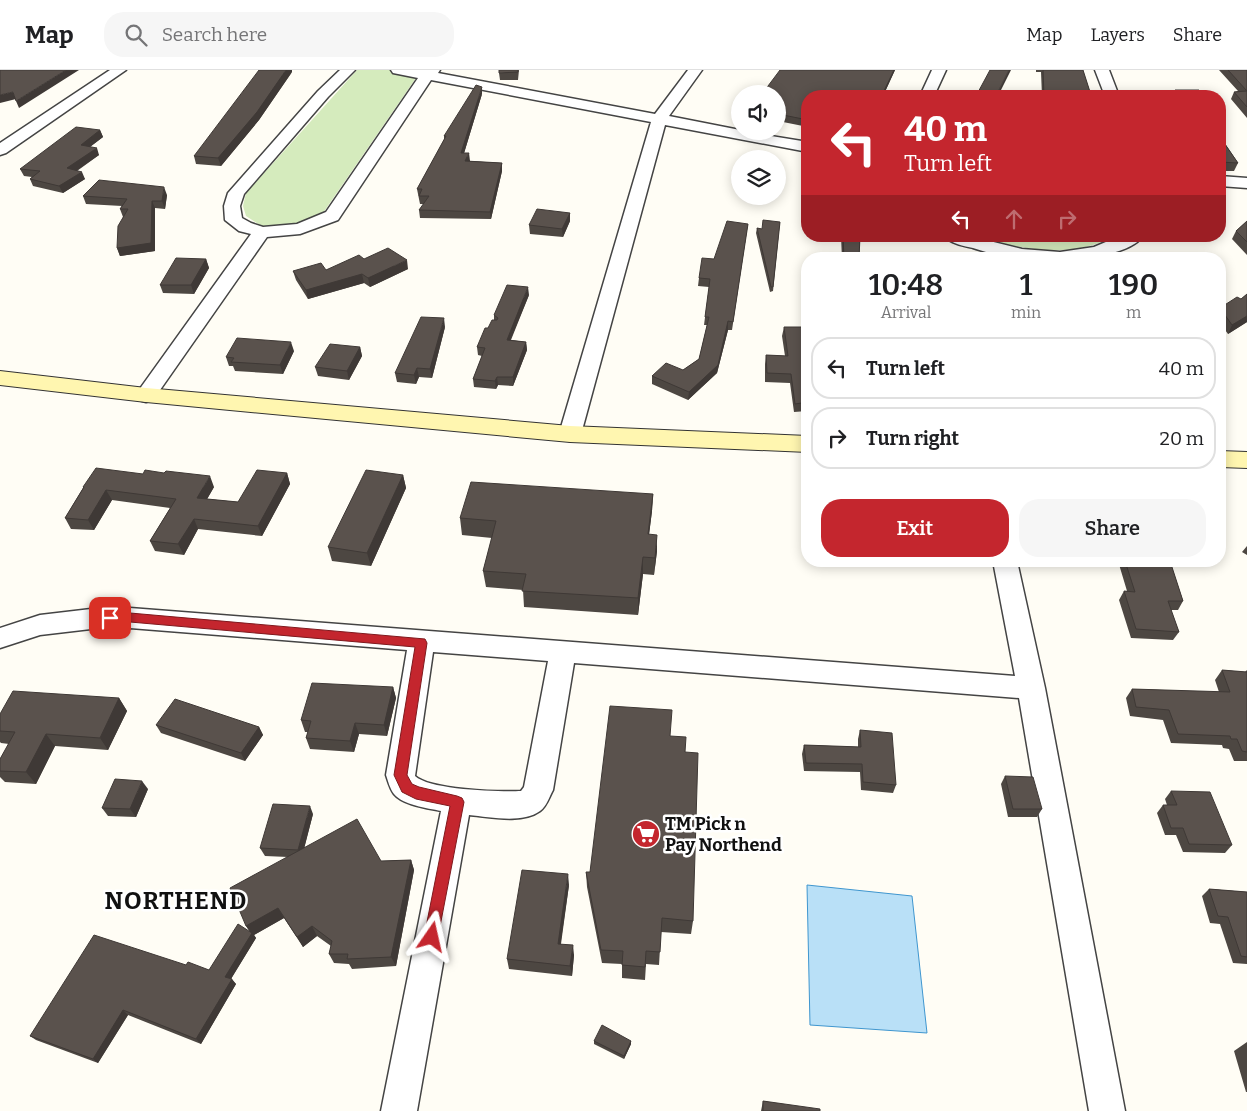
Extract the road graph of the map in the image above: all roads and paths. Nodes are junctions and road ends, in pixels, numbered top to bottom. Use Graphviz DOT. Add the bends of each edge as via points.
graph roads {
  1 [pos="119,70"];
  2 [pos="348,70"];
  3 [pos="398,70"];
  4 [pos="696,70"];
  5 [pos="939,70"];
  6 [pos="1102,70"];
  7 [pos="430,72"];
  8 [pos="930,90"];
  9 [pos="1110,90"];
  10 [pos="658,119"];
  11 [pos="801,146"];
  12 [pos="0,150"];
  13 [pos="1226,181"];
  14 [pos="1247,183"];
  15 [pos="262,232"];
  16 [pos="973,242"];
  17 [pos="1125,242"];
  18 [pos="1008,252"];
  19 [pos="1092,252"];
  20 [pos="0,378"];
  21 [pos="51,384"];
  22 [pos="146,395"];
  23 [pos="0,396"];
  24 [pos="570,434"];
  25 [pos="801,444"];
  26 [pos="1226,459"];
  27 [pos="1247,460"];
  28 [pos="1005,567"];
  29 [pos="0,638"];
  30 [pos="421,643"];
  31 [pos="563,651"];
  32 [pos="1031,688"];
  33 [pos="457,802"];
  34 [pos="399,1111"];
  35 [pos="1107,1111"];
  1 -- 12 [label="street"];
  2 -- 15 [label="street" via="236,193 232,206 234,220"];
  3 -- 7 [label="street"];
  4 -- 10 [label="street"];
  5 -- 8 [label="street"];
  6 -- 9 [label="street"];
  7 -- 10 [label="street"];
  7 -- 15 [label="street" via="332,216 300,229"];
  10 -- 11 [label="street"];
  10 -- 24 [label="street"];
  13 -- 14 [label="street"];
  15 -- 22 [label="street"];
  16 -- 18 [label="street"];
  17 -- 19 [label="street"];
  20 -- 21 [label="street"];
  21 -- 22 [label="street"];
  21 -- 23 [label="street"];
  22 -- 24 [label="street"];
  24 -- 25 [label="street"];
  26 -- 27 [label="street"];
  28 -- 32 [label="street"];
  29 -- 30 [label="street" via="40,625 130,618"];
  30 -- 31 [label="street"];
  30 -- 33 [label="street" via="400,775 407,788 416,793"];
  31 -- 32 [label="street"];
  31 -- 33 [label="street" via="535,796 518,805"];
  32 -- 35 [label="street"];
  33 -- 34 [label="street"];
}
